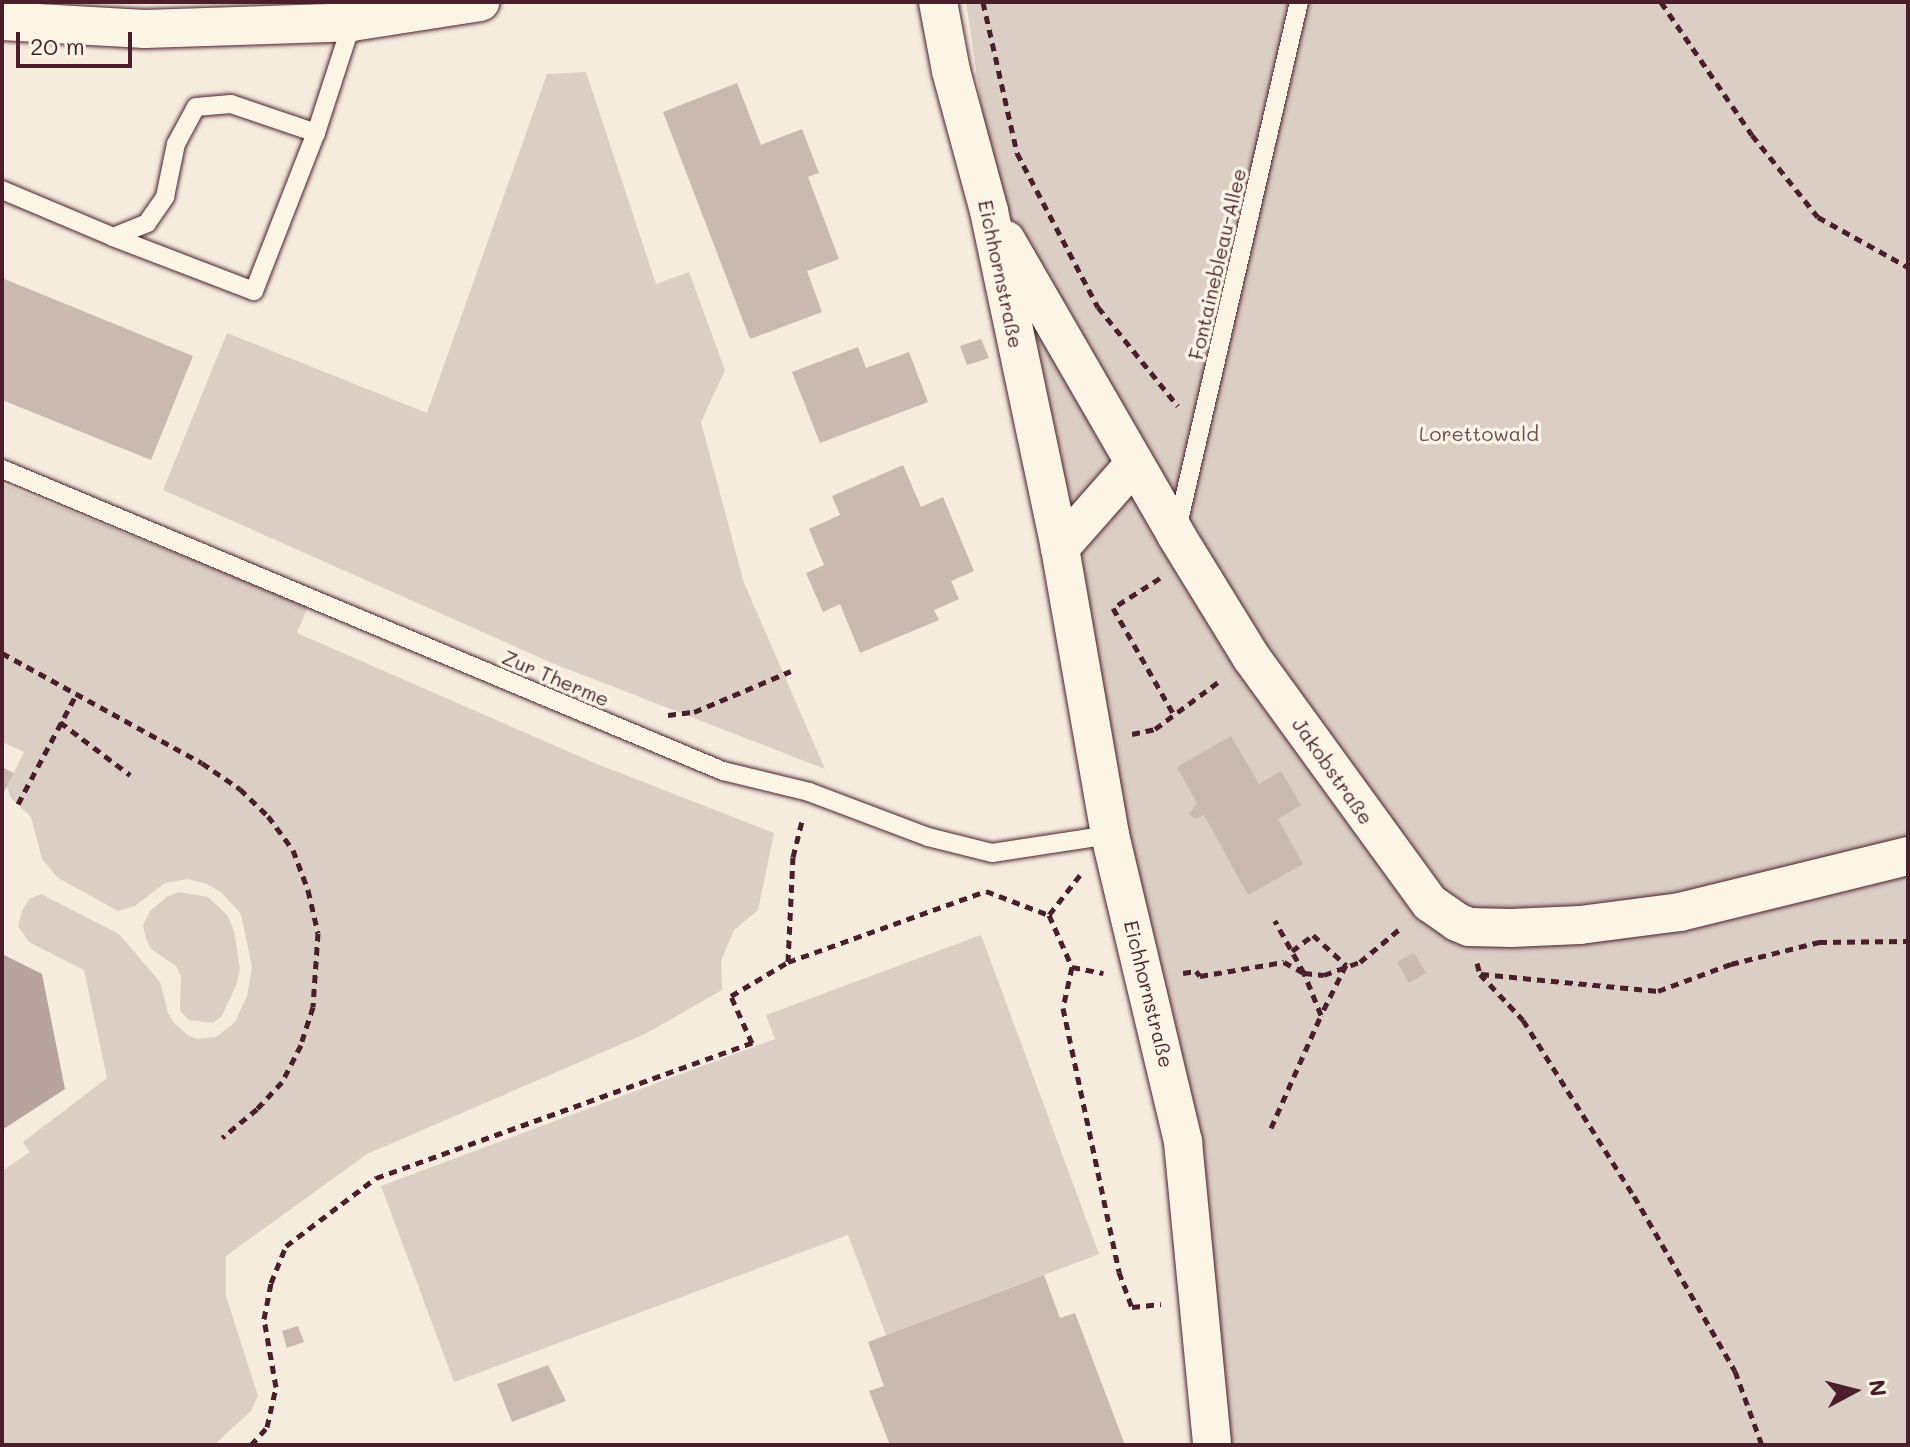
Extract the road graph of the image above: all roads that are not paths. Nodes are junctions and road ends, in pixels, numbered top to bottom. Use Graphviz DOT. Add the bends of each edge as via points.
graph roads {
  1 [pos="480,2"];
  2 [pos="938,2"];
  3 [pos="1299,2"];
  4 [pos="2,21"];
  5 [pos="352,22"];
  6 [pos="316,133"];
  7 [pos="2,190"];
  8 [pos="989,211"];
  9 [pos="113,237"];
  10 [pos="1134,464"];
  11 [pos="2,469"];
  12 [pos="1183,547"];
  13 [pos="1060,548"];
  14 [pos="1110,835"];
  15 [pos="1908,856"];
  16 [pos="1212,1445"];
  1 -- 5 [label="street"];
  2 -- 8 [label="street, Eichhornstraße"];
  3 -- 12 [label="lane, Fontainebleau-Allee" via="1202,435"];
  4 -- 5 [label="street" via="145,29"];
  5 -- 6 [label="lane"];
  6 -- 9 [label="lane" via="231,104 196,107 176,144 165,197 147,223"];
  6 -- 9 [label="lane" via="254,291"];
  7 -- 9 [label="lane"];
  8 -- 10 [label="street, Jakobstraße"];
  8 -- 13 [label="street, Eichhornstraße"];
  10 -- 12 [label="street, Jakobstraße"];
  10 -- 13 [label="street"];
  11 -- 14 [label="lane, Zur Therme" via="723,771 809,792 928,837 992,853"];
  12 -- 15 [label="street, Jakobstraße" via="1251,657 1430,903 1469,927 1580,925 1680,912"];
  13 -- 14 [label="street, Eichhornstraße"];
  14 -- 16 [label="street, Eichhornstraße" via="1183,1142"];
}
